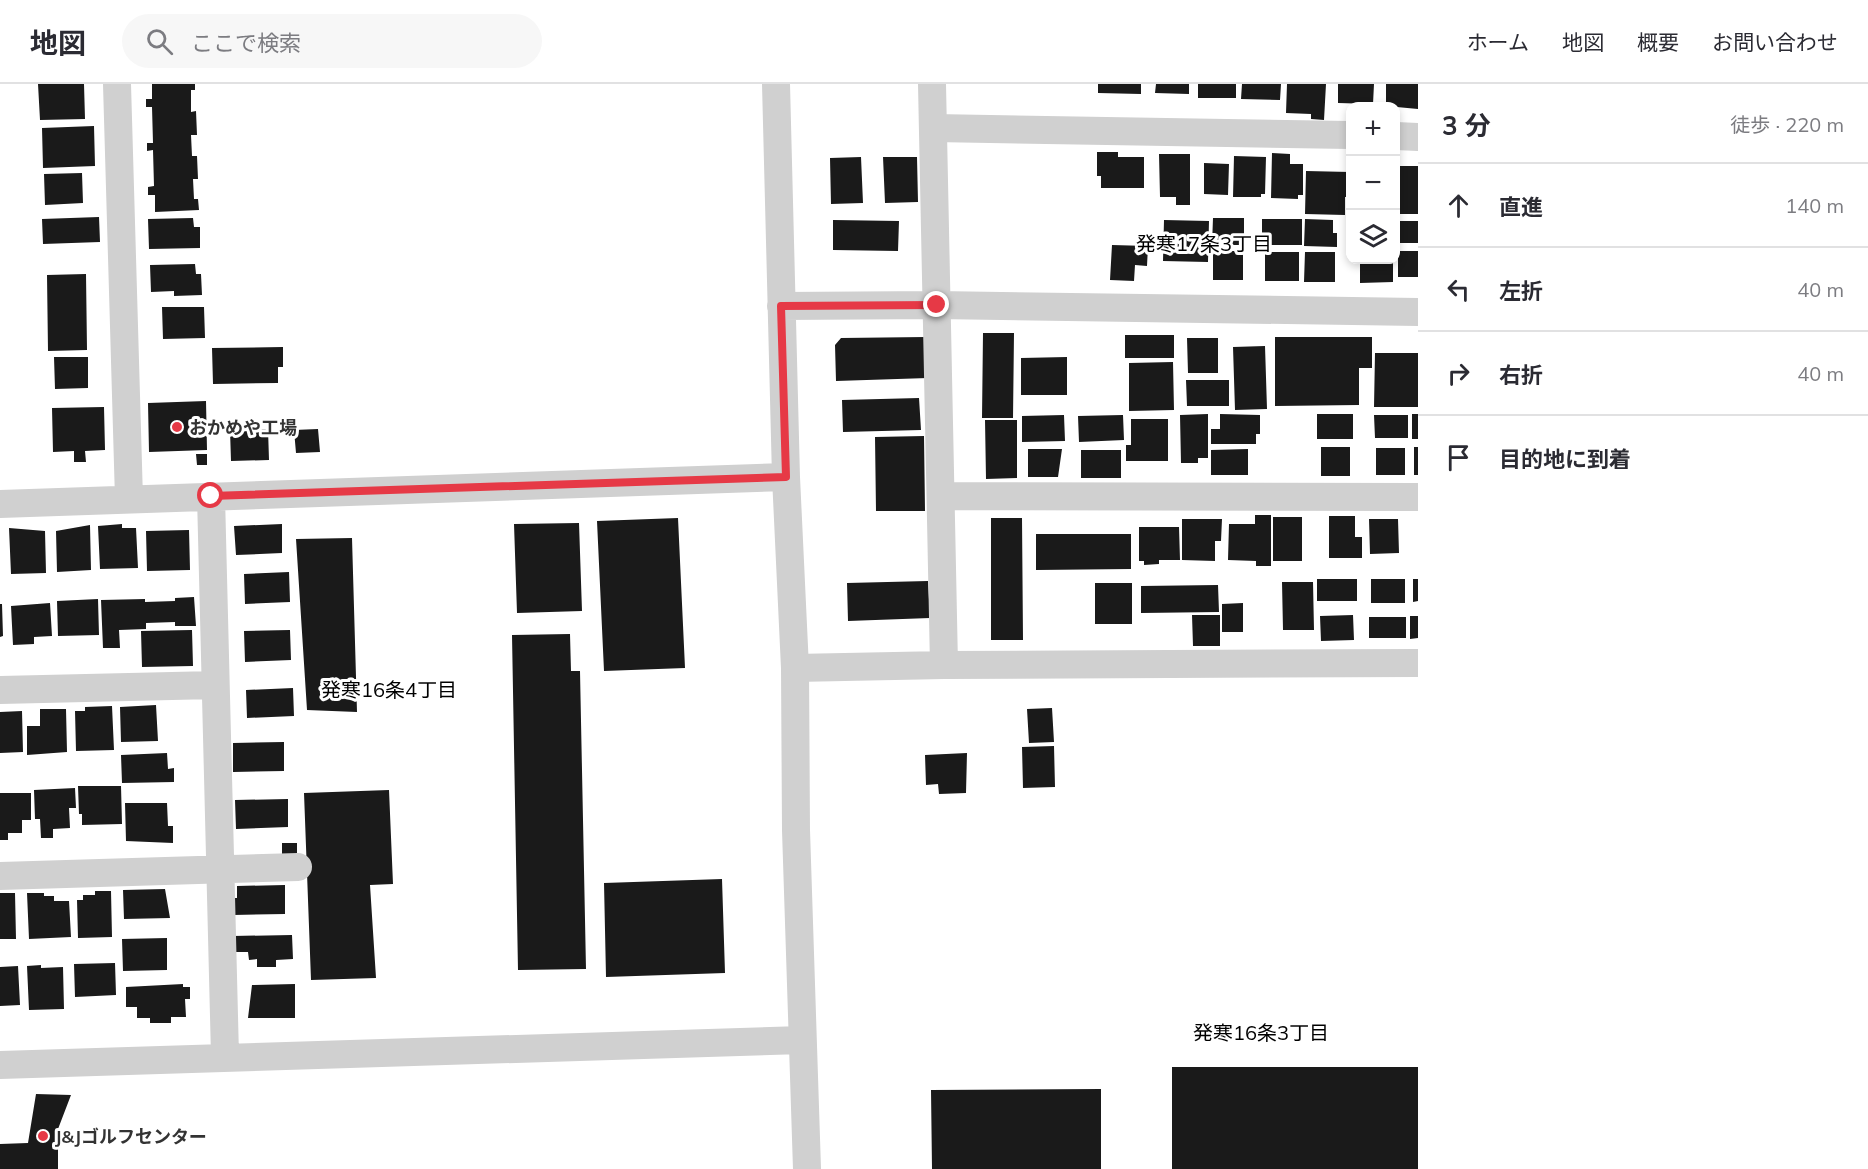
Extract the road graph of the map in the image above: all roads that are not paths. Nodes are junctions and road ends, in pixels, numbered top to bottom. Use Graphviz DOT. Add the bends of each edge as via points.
graph roads {
  1 [pos="117,84"];
  2 [pos="776,84"];
  3 [pos="932,84"];
  4 [pos="933,128"];
  5 [pos="1346,135"];
  6 [pos="1400,136"];
  7 [pos="1418,137"];
  8 [pos="937,305"];
  9 [pos="781,306"];
  10 [pos="1418,312"];
  11 [pos="786,477"];
  12 [pos="211,496"];
  13 [pos="941,496"];
  14 [pos="1418,498"];
  15 [pos="129,499"];
  16 [pos="0,504"];
  17 [pos="1418,663"];
  18 [pos="944,665"];
  19 [pos="795,668"];
  20 [pos="215,685"];
  21 [pos="0,690"];
  22 [pos="298,867"];
  23 [pos="220,869"];
  24 [pos="0,876"];
  25 [pos="802,1040"];
  26 [pos="225,1056"];
  27 [pos="0,1065"];
  28 [pos="807,1169"];
  1 -- 15 [label="street"];
  2 -- 9 [label="street"];
  3 -- 4 [label="street"];
  4 -- 5 [label="street"];
  4 -- 8 [label="street"];
  6 -- 7 [label="street"];
  8 -- 9 [label="street"];
  8 -- 10 [label="street"];
  8 -- 13 [label="street"];
  9 -- 11 [label="street"];
  11 -- 12 [label="street"];
  11 -- 19 [label="street"];
  12 -- 15 [label="street"];
  12 -- 20 [label="street"];
  13 -- 14 [label="street"];
  13 -- 18 [label="street"];
  15 -- 16 [label="street"];
  17 -- 18 [label="street"];
  18 -- 19 [label="street"];
  19 -- 25 [label="street"];
  20 -- 21 [label="street"];
  20 -- 23 [label="street"];
  22 -- 23 [label="street"];
  23 -- 24 [label="street"];
  23 -- 26 [label="street"];
  25 -- 26 [label="street"];
  25 -- 28 [label="street"];
  26 -- 27 [label="street"];
}
